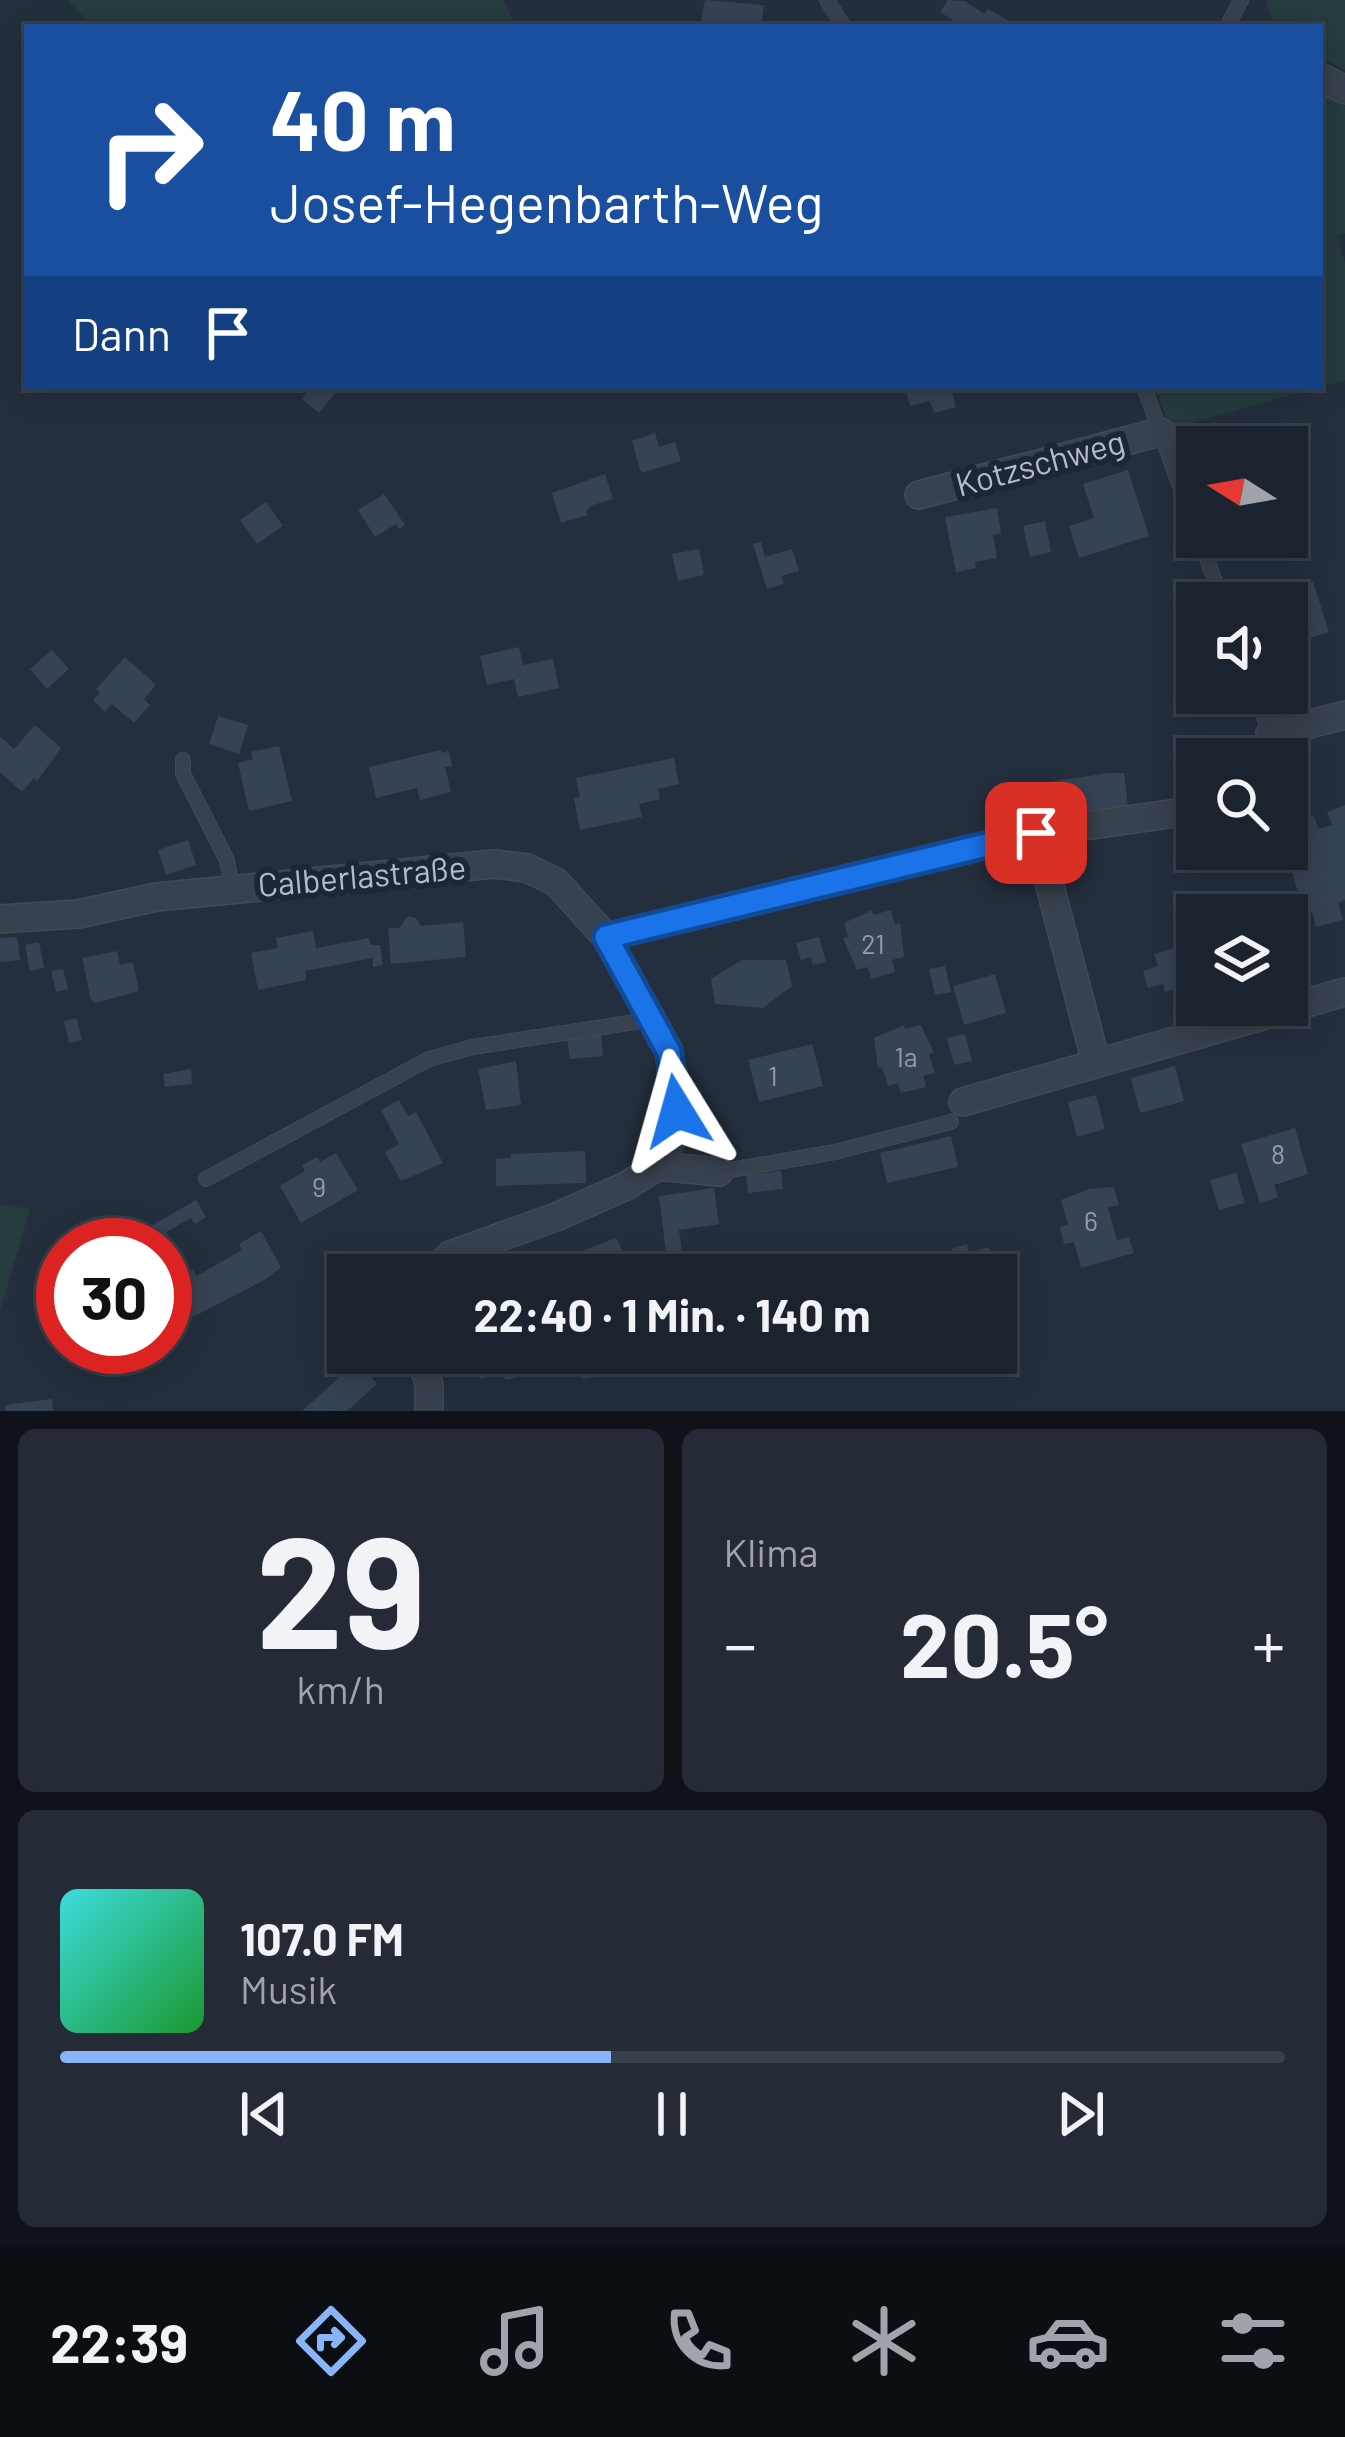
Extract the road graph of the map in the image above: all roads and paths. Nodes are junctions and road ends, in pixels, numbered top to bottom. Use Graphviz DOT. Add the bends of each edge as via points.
graph roads {
  1 [pos="1145,390"];
  2 [pos="1160,432"];
  3 [pos="1176,475"];
  4 [pos="920,495"];
  5 [pos="1345,715"];
  6 [pos="1293,738"];
  7 [pos="183,760"];
  8 [pos="1176,813"];
  9 [pos="1036,833"];
  10 [pos="232,889"];
  11 [pos="0,919"];
  12 [pos="606,937"];
  13 [pos="1345,992"];
  14 [pos="648,1020"];
  15 [pos="1096,1062"];
  16 [pos="957,1112"];
  17 [pos="658,1166"];
  18 [pos="719,1172"];
  19 [pos="206,1179"];
  20 [pos="455,1254"];
  21 [pos="426,1374"];
  22 [pos="429,1411"];
  1 -- 2 [label="lane, Kotzschweg"];
  2 -- 3 [label="lane, Kotzschweg"];
  2 -- 4 [label="street, Kotzschweg"];
  5 -- 6 [label="street"];
  7 -- 10 [label="lane"];
  8 -- 9 [label="street"];
  9 -- 12 [label="street"];
  9 -- 15 [label="street"];
  10 -- 11 [label="street, Calberlastraße"];
  10 -- 12 [label="street, Calberlastraße" via="494,864 527,868 556,882"];
  12 -- 14 [label="street, Calberlastraße"];
  13 -- 15 [label="street"];
  14 -- 17 [label="street, Calberlastraße" via="669,1052 677,1111"];
  14 -- 19 [label="lane" via="429,1059"];
  15 -- 16 [label="street"];
  16 -- 18 [label="lane" via="836,1152"];
  17 -- 18 [label="street"];
  17 -- 20 [label="street"];
  21 -- 22 [label="street"];
}
